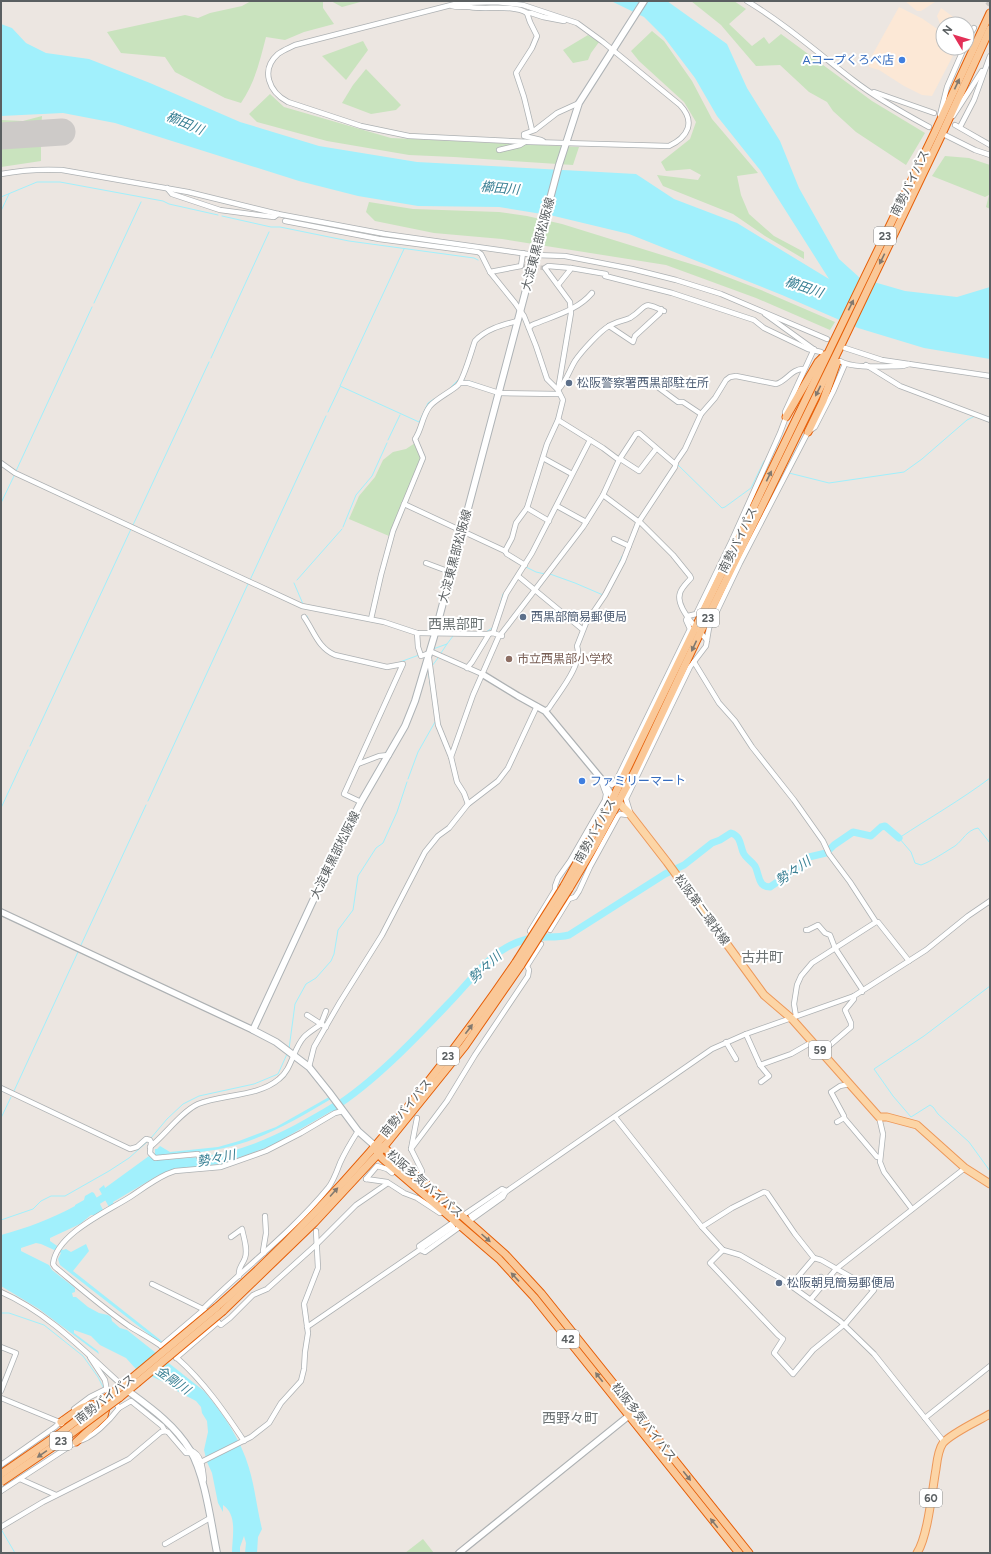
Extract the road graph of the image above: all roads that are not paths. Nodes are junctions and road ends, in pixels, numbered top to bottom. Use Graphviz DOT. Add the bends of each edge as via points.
graph roads {
  1 [pos="644,1"];
  2 [pos="747,1"];
  3 [pos="450,5"];
  4 [pos="527,13"];
  5 [pos="990,13"];
  6 [pos="572,21"];
  7 [pos="990,29"];
  8 [pos="613,48"];
  9 [pos="961,56"];
  10 [pos="990,56"];
  11 [pos="988,62"];
  12 [pos="866,90"];
  13 [pos="579,103"];
  14 [pos="934,113"];
  15 [pos="942,125"];
  16 [pos="929,127"];
  17 [pos="532,130"];
  18 [pos="940,134"];
  19 [pos="525,142"];
  20 [pos="543,142"];
  21 [pos="565,144"];
  22 [pos="990,145"];
  23 [pos="499,150"];
  24 [pos="990,155"];
  25 [pos="1,174"];
  26 [pos="167,188"];
  27 [pos="278,214"];
  28 [pos="285,221"];
  29 [pos="523,253"];
  30 [pos="536,254"];
  31 [pos="571,268"];
  32 [pos="490,272"];
  33 [pos="558,285"];
  34 [pos="592,293"];
  35 [pos="571,309"];
  36 [pos="761,310"];
  37 [pos="520,312"];
  38 [pos="517,321"];
  39 [pos="609,326"];
  40 [pos="529,328"];
  41 [pos="826,339"];
  42 [pos="842,347"];
  43 [pos="831,348"];
  44 [pos="814,349"];
  45 [pos="821,352"];
  46 [pos="840,360"];
  47 [pos="845,364"];
  48 [pos="911,364"];
  49 [pos="866,365"];
  50 [pos="804,369"];
  51 [pos="990,376"];
  52 [pos="460,383"];
  53 [pos="655,385"];
  54 [pos="499,392"];
  55 [pos="558,392"];
  56 [pos="701,414"];
  57 [pos="786,418"];
  58 [pos="558,420"];
  59 [pos="990,420"];
  60 [pos="808,432"];
  61 [pos="590,440"];
  62 [pos="656,449"];
  63 [pos="543,458"];
  64 [pos="619,460"];
  65 [pos="1,463"];
  66 [pos="676,464"];
  67 [pos="572,474"];
  68 [pos="603,495"];
  69 [pos="404,504"];
  70 [pos="556,506"];
  71 [pos="526,508"];
  72 [pos="549,521"];
  73 [pos="638,521"];
  74 [pos="586,522"];
  75 [pos="461,530"];
  76 [pos="614,539"];
  77 [pos="628,545"];
  78 [pos="505,552"];
  79 [pos="426,563"];
  80 [pos="525,565"];
  81 [pos="450,572"];
  82 [pos="518,576"];
  83 [pos="536,590"];
  84 [pos="688,616"];
  85 [pos="304,617"];
  86 [pos="371,619"];
  87 [pos="582,628"];
  88 [pos="698,630"];
  89 [pos="417,632"];
  90 [pos="434,633"];
  91 [pos="491,633"];
  92 [pos="502,636"];
  93 [pos="707,640"];
  94 [pos="429,652"];
  95 [pos="694,662"];
  96 [pos="467,668"];
  97 [pos="482,674"];
  98 [pos="537,706"];
  99 [pos="546,710"];
  100 [pos="389,756"];
  101 [pos="451,757"];
  102 [pos="358,764"];
  103 [pos="603,781"];
  104 [pos="616,800"];
  105 [pos="361,802"];
  106 [pos="468,804"];
  107 [pos="629,814"];
  108 [pos="990,901"];
  109 [pos="1,912"];
  110 [pos="876,922"];
  111 [pos="550,930"];
  112 [pos="806,930"];
  113 [pos="530,931"];
  114 [pos="541,944"];
  115 [pos="835,948"];
  116 [pos="909,961"];
  117 [pos="519,964"];
  118 [pos="862,992"];
  119 [pos="854,996"];
  120 [pos="326,1011"];
  121 [pos="307,1015"];
  122 [pos="794,1018"];
  123 [pos="321,1024"];
  124 [pos="326,1027"];
  125 [pos="253,1030"];
  126 [pos="746,1034"];
  127 [pos="726,1042"];
  128 [pos="812,1042"];
  129 [pos="290,1052"];
  130 [pos="822,1052"];
  131 [pos="736,1059"];
  132 [pos="760,1065"];
  133 [pos="309,1067"];
  134 [pos="761,1082"];
  135 [pos="849,1084"];
  136 [pos="1,1088"];
  137 [pos="342,1110"];
  138 [pos="615,1117"];
  139 [pos="879,1117"];
  140 [pos="417,1118"];
  141 [pos="844,1118"];
  142 [pos="837,1122"];
  143 [pos="358,1131"];
  144 [pos="374,1146"];
  145 [pos="150,1148"];
  146 [pos="383,1148"];
  147 [pos="410,1149"];
  148 [pos="378,1154"];
  149 [pos="880,1157"];
  150 [pos="203,1167"];
  151 [pos="965,1168"];
  152 [pos="395,1169"];
  153 [pos="419,1178"];
  154 [pos="388,1183"];
  155 [pos="990,1184"];
  156 [pos="506,1191"];
  157 [pos="912,1208"];
  158 [pos="444,1211"];
  159 [pos="265,1216"];
  160 [pos="462,1216"];
  161 [pos="470,1219"];
  162 [pos="454,1224"];
  163 [pos="461,1226"];
  164 [pos="702,1227"];
  165 [pos="316,1231"];
  166 [pos="231,1237"];
  167 [pos="317,1244"];
  168 [pos="421,1250"];
  169 [pos="723,1250"];
  170 [pos="264,1253"];
  171 [pos="814,1258"];
  172 [pos="836,1269"];
  173 [pos="239,1276"];
  174 [pos="821,1277"];
  175 [pos="826,1281"];
  176 [pos="152,1284"];
  177 [pos="791,1285"];
  178 [pos="1,1292"];
  179 [pos="811,1299"];
  180 [pos="203,1309"];
  181 [pos="220,1309"];
  182 [pos="218,1322"];
  183 [pos="843,1325"];
  184 [pos="308,1329"];
  185 [pos="161,1346"];
  186 [pos="1,1347"];
  187 [pos="86,1351"];
  188 [pos="176,1358"];
  189 [pos="990,1366"];
  190 [pos="134,1380"];
  191 [pos="122,1385"];
  192 [pos="1,1391"];
  193 [pos="128,1391"];
  194 [pos="114,1397"];
  195 [pos="1,1398"];
  196 [pos="102,1406"];
  197 [pos="632,1413"];
  198 [pos="990,1414"];
  199 [pos="925,1418"];
  200 [pos="61,1423"];
  201 [pos="165,1431"];
  202 [pos="75,1440"];
  203 [pos="243,1441"];
  204 [pos="944,1442"];
  205 [pos="190,1451"];
  206 [pos="202,1462"];
  207 [pos="1,1465"];
  208 [pos="1,1474"];
  209 [pos="20,1479"];
  210 [pos="1,1482"];
  211 [pos="1,1491"];
  212 [pos="204,1491"];
  213 [pos="56,1495"];
  214 [pos="210,1518"];
  215 [pos="2,1526"];
  216 [pos="165,1544"];
  217 [pos="217,1553"];
  218 [pos="459,1553"];
  219 [pos="739,1553"];
  220 [pos="748,1553"];
  221 [pos="917,1553"];
  1 -- 8 [label="main road, 大淀東黒部松阪線"];
  2 -- 12 [label="street"];
  3 -- 4 [label="street"];
  3 -- 6 [label="street" via="496,2 523,5"];
  3 -- 19 [label="street" via="285,49 274,58 270,70 273,90 288,102 393,134"];
  4 -- 6 [label="street"];
  4 -- 17 [label="street" via="537,36 516,73"];
  15 -- 5 [label="highway, 南勢バイパス / 23, one-way"];
  6 -- 8 [label="street"];
  7 -- 15 [label="highway, 南勢バイパス / 23"];
  8 -- 13 [label="main road, 大淀東黒部松阪線"];
  8 -- 21 [label="street" via="684,108 688,119 685,134 669,146"];
  9 -- 15 [label="street" via="947,87"];
  10 -- 11 [label="street"];
  11 -- 15 [label="street"];
  11 -- 22 [label="street" via="974,100 957,126"];
  12 -- 14 [label="street"];
  12 -- 16 [label="street"];
  13 -- 17 [label="street" via="557,113"];
  13 -- 21 [label="main road, 大淀東黒部松阪線"];
  15 -- 18 [label="highway, 南勢バイパス / 23"];
  17 -- 20 [label="street" via="524,136"];
  18 -- 24 [label="street"];
  18 -- 42 [label="highway, 南勢バイパス / 23, one-way"];
  43 -- 18 [label="highway, 南勢バイパス / 23, one-way"];
  19 -- 20 [label="street"];
  19 -- 23 [label="street"];
  20 -- 21 [label="street"];
  21 -- 30 [label="main road, 大淀東黒部松阪線"];
  25 -- 26 [label="street" via="43,169 62,170"];
  26 -- 27 [label="street"];
  26 -- 27 [label="street" via="172,194 220,210 274,217"];
  27 -- 29 [label="street" via="385,234"];
  28 -- 32 [label="street" via="379,239 478,252"];
  29 -- 30 [label="street"];
  29 -- 32 [label="street" via="521,266"];
  30 -- 36 [label="street" via="565,256 632,269 698,286"];
  30 -- 37 [label="main road, 大淀東黒部松阪線"];
  31 -- 33 [label="street"];
  31 -- 33 [label="street" via="545,268"];
  31 -- 44 [label="street" via="606,274 605,276 654,288 754,320 764,328 808,349"];
  32 -- 37 [label="street"];
  33 -- 35 [label="street" via="570,302"];
  34 -- 35 [label="street" via="585,301"];
  35 -- 40 [label="street"];
  35 -- 55 [label="street"];
  36 -- 41 [label="street"];
  36 -- 44 [label="street"];
  37 -- 38 [label="main road, 大淀東黒部松阪線"];
  37 -- 40 [label="street"];
  38 -- 52 [label="street" via="485,333 475,341"];
  38 -- 54 [label="main road, 大淀東黒部松阪線"];
  39 -- 39 [label="street" via="624,321 649,304 662,310 635,336 633,342"];
  39 -- 55 [label="street" via="581,352"];
  40 -- 55 [label="street" via="547,379"];
  42 -- 48 [label="street" via="882,360"];
  42 -- 60 [label="highway" via="823,401"];
  42 -- 88 [label="highway, 南勢バイパス / 23, one-way"];
  43 -- 57 [label="highway" via="818,362"];
  88 -- 43 [label="highway, 南勢バイパス / 23, one-way"];
  44 -- 45 [label="street"];
  44 -- 50 [label="street"];
  46 -- 47 [label="street"];
  47 -- 49 [label="street"];
  47 -- 60 [label="street" via="815,427"];
  48 -- 49 [label="street"];
  48 -- 51 [label="street"];
  49 -- 59 [label="street" via="900,386"];
  50 -- 56 [label="street" via="793,372 776,384 730,377"];
  50 -- 57 [label="street" via="785,412"];
  52 -- 54 [label="street"];
  52 -- 69 [label="street" via="431,404 426,412 421,430 415,439 423,458"];
  53 -- 56 [label="street" via="678,402 683,402"];
  54 -- 55 [label="street"];
  54 -- 75 [label="main road, 大淀東黒部松阪線"];
  55 -- 58 [label="street" via="562,400"];
  56 -- 66 [label="street"];
  57 -- 84 [label="street" via="769,462 696,614"];
  58 -- 61 [label="street"];
  58 -- 63 [label="street"];
  60 -- 93 [label="street" via="786,469 709,628"];
  61 -- 64 [label="street"];
  61 -- 67 [label="street"];
  62 -- 64 [label="street" via="639,471"];
  62 -- 64 [label="street" via="639,433"];
  62 -- 66 [label="street"];
  63 -- 67 [label="street"];
  63 -- 71 [label="street"];
  64 -- 68 [label="street"];
  65 -- 86 [label="street" via="15,473 302,606"];
  66 -- 73 [label="street"];
  67 -- 70 [label="street"];
  68 -- 73 [label="street"];
  68 -- 74 [label="street"];
  69 -- 75 [label="street"];
  69 -- 86 [label="street" via="389,544"];
  70 -- 72 [label="street"];
  70 -- 74 [label="street"];
  71 -- 72 [label="street"];
  71 -- 78 [label="street" via="516,523"];
  72 -- 80 [label="street"];
  73 -- 77 [label="street"];
  73 -- 84 [label="street" via="673,555 690,576 678,599"];
  74 -- 83 [label="street"];
  75 -- 78 [label="street"];
  75 -- 81 [label="main road, 大淀東黒部松阪線"];
  76 -- 77 [label="street"];
  77 -- 87 [label="street" via="623,561 605,595"];
  78 -- 80 [label="street"];
  79 -- 81 [label="street"];
  80 -- 82 [label="street"];
  81 -- 90 [label="main road, 大淀東黒部松阪線"];
  82 -- 83 [label="street"];
  82 -- 91 [label="street" via="506,594"];
  83 -- 87 [label="street"];
  83 -- 92 [label="street"];
  84 -- 88 [label="street"];
  84 -- 103 [label="street" via="686,620 690,628 615,783 612,785"];
  85 -- 102 [label="street" via="312,633 328,652 386,667 403,664"];
  86 -- 89 [label="street"];
  87 -- 99 [label="street" via="574,669"];
  88 -- 93 [label="street"];
  88 -- 104 [label="highway, 南勢バイパス / 23"];
  89 -- 90 [label="street"];
  89 -- 94 [label="street" via="421,654"];
  90 -- 91 [label="street"];
  90 -- 94 [label="main road, 大淀東黒部松阪線"];
  91 -- 92 [label="street"];
  91 -- 96 [label="street"];
  92 -- 97 [label="street" via="498,638"];
  93 -- 95 [label="street" via="706,646"];
  94 -- 96 [label="street"];
  94 -- 100 [label="main road, 大淀東黒部松阪線" via="415,701"];
  94 -- 101 [label="street" via="438,725"];
  95 -- 107 [label="street" via="626,799"];
  95 -- 110 [label="street" via="719,703 823,841 829,854"];
  96 -- 97 [label="street"];
  97 -- 98 [label="street"];
  97 -- 101 [label="street"];
  98 -- 99 [label="street"];
  98 -- 106 [label="street" via="508,768 498,781"];
  99 -- 103 [label="street"];
  100 -- 102 [label="street" via="379,756"];
  100 -- 105 [label="main road, 大淀東黒部松阪線"];
  101 -- 106 [label="street" via="457,782"];
  102 -- 105 [label="street" via="344,794"];
  103 -- 104 [label="street"];
  103 -- 113 [label="street" via="607,796"];
  104 -- 107 [label="main road, 松阪第二環状線 / 59"];
  104 -- 117 [label="highway, 南勢バイパス / 23, bridge"];
  105 -- 125 [label="main road, 大淀東黒部松阪線"];
  106 -- 124 [label="street" via="449,828 430,845 382,935"];
  107 -- 111 [label="street" via="618,816 579,891 575,897 569,899"];
  107 -- 122 [label="main road, 松阪第二環状線 / 59" via="680,878 764,995"];
  108 -- 116 [label="street"];
  109 -- 125 [label="street"];
  110 -- 115 [label="street"];
  110 -- 116 [label="street"];
  112 -- 115 [label="street" via="818,925 824,933 830,935"];
  114 -- 147 [label="street" via="527,966 528,976 475,1055 448,1101"];
  115 -- 118 [label="street"];
  115 -- 122 [label="street" via="812,963 801,976 795,992"];
  116 -- 118 [label="street"];
  144 -- 117 [label="highway, 南勢バイパス / 23, one-way"];
  117 -- 146 [label="highway, 南勢バイパス / 23" via="465,1046"];
  118 -- 119 [label="street"];
  119 -- 122 [label="street"];
  119 -- 130 [label="street" via="845,1010 851,1027"];
  120 -- 123 [label="street"];
  121 -- 123 [label="street"];
  122 -- 126 [label="street"];
  122 -- 128 [label="main road, 松阪第二環状線 / 59"];
  123 -- 124 [label="street"];
  123 -- 129 [label="street"];
  124 -- 133 [label="street" via="314,1047"];
  125 -- 129 [label="main road"];
  126 -- 127 [label="street"];
  126 -- 132 [label="street"];
  127 -- 131 [label="street"];
  127 -- 138 [label="street" via="712,1049"];
  128 -- 130 [label="main road, 松阪第二環状線 / 59"];
  128 -- 132 [label="street" via="791,1054"];
  129 -- 133 [label="main road"];
  129 -- 145 [label="street" via="285,1073 279,1080 256,1090 197,1105 181,1116"];
  130 -- 135 [label="main road, 松阪第二環状線 / 59"];
  132 -- 134 [label="street" via="769,1076"];
  133 -- 137 [label="main road"];
  135 -- 139 [label="main road, 松阪第二環状線 / 59"];
  135 -- 141 [label="street" via="831,1092"];
  136 -- 145 [label="street" via="130,1149 137,1147 146,1139 151,1142"];
  137 -- 143 [label="main road"];
  137 -- 150 [label="street" via="266,1151 221,1167"];
  138 -- 156 [label="street"];
  138 -- 164 [label="street"];
  139 -- 149 [label="street" via="883,1134"];
  139 -- 151 [label="main road" via="917,1125"];
  140 -- 147 [label="street"];
  141 -- 142 [label="street"];
  141 -- 149 [label="street"];
  143 -- 144 [label="main road"];
  143 -- 170 [label="street" via="329,1187"];
  144 -- 146 [label="highway, 松阪多気バイパス / 42"];
  144 -- 148 [label="highway, 松阪多気バイパス / 42"];
  181 -- 144 [label="highway, 南勢バイパス / 23, one-way" via="310,1218"];
  145 -- 150 [label="street" via="150,1153 155,1158 199,1155"];
  146 -- 148 [label="highway, 南勢バイパス / 23"];
  146 -- 153 [label="highway, 松阪多気バイパス / 42"];
  147 -- 153 [label="street" via="422,1171"];
  148 -- 152 [label="highway, 松阪多気バイパス / 42"];
  148 -- 181 [label="highway, 南勢バイパス / 23" via="314,1223"];
  149 -- 157 [label="street" via="884,1172"];
  150 -- 185 [label="street" via="167,1174 95,1217 61,1246 53,1264 129,1326"];
  151 -- 155 [label="main road"];
  151 -- 157 [label="street"];
  152 -- 154 [label="street" via="392,1173 377,1166 366,1178"];
  152 -- 158 [label="highway, 松阪多気バイパス / 42"];
  153 -- 160 [label="highway, 松阪多気バイパス / 42"];
  154 -- 158 [label="street" via="440,1213"];
  154 -- 167 [label="street" via="356,1206"];
  156 -- 160 [label="street" via="502,1189"];
  156 -- 161 [label="street" via="503,1197"];
  157 -- 172 [label="street"];
  158 -- 162 [label="highway, 松阪多気バイパス / 42"];
  159 -- 170 [label="street" via="266,1233 262,1251"];
  160 -- 161 [label="highway, 松阪多気バイパス / 42"];
  161 -- 197 [label="highway, 松阪多気バイパス / 42, one-way" via="541,1293"];
  162 -- 163 [label="highway, 松阪多気バイパス / 42"];
  162 -- 168 [label="street" via="419,1246"];
  163 -- 168 [label="street" via="425,1252"];
  197 -- 163 [label="highway, 松阪多気バイパス / 42, one-way" via="534,1297 499,1259"];
  164 -- 169 [label="street"];
  164 -- 171 [label="street" via="764,1192"];
  165 -- 167 [label="street"];
  166 -- 173 [label="street" via="242,1229 246,1249 245,1258 238,1270"];
  167 -- 182 [label="street" via="267,1289 253,1295 221,1325"];
  167 -- 184 [label="street" via="317,1271 304,1304"];
  168 -- 184 [label="street"];
  169 -- 177 [label="street" via="740,1255"];
  169 -- 183 [label="street" via="710,1263 784,1339 774,1353 793,1374 813,1350"];
  170 -- 173 [label="street"];
  171 -- 172 [label="street"];
  171 -- 177 [label="street"];
  172 -- 175 [label="street"];
  172 -- 183 [label="street" via="874,1290"];
  173 -- 180 [label="street"];
  174 -- 175 [label="street"];
  175 -- 179 [label="street"];
  176 -- 180 [label="street"];
  177 -- 179 [label="street"];
  178 -- 187 [label="street" via="34,1310"];
  179 -- 183 [label="street"];
  180 -- 182 [label="street"];
  180 -- 185 [label="street"];
  181 -- 190 [label="highway, 南勢バイパス / 23, bridge"];
  182 -- 188 [label="street"];
  183 -- 199 [label="street" via="874,1354"];
  184 -- 203 [label="street" via="300,1384 286,1396 271,1421"];
  185 -- 188 [label="street"];
  186 -- 192 [label="street" via="16,1353"];
  187 -- 191 [label="street"];
  187 -- 194 [label="street"];
  188 -- 203 [label="street" via="217,1401"];
  189 -- 199 [label="street"];
  190 -- 191 [label="highway, 南勢バイパス / 23"];
  190 -- 193 [label="highway, 南勢バイパス / 23"];
  191 -- 193 [label="street"];
  191 -- 194 [label="highway, 南勢バイパス / 23"];
  193 -- 194 [label="highway, 南勢バイパス / 23"];
  193 -- 205 [label="main road" via="168,1423"];
  194 -- 196 [label="highway, 南勢バイパス / 23, bridge"];
  194 -- 200 [label="street" via="90,1397 65,1416"];
  194 -- 201 [label="street" via="131,1401"];
  194 -- 202 [label="street" via="110,1420 82,1441"];
  195 -- 200 [label="street"];
  196 -- 200 [label="highway" via="86,1406"];
  196 -- 202 [label="highway" via="104,1416"];
  196 -- 208 [label="highway, 南勢バイパス / 23, bridge"];
  196 -- 210 [label="highway, 南勢バイパス / 23, one-way, bridge" via="60,1442"];
  197 -- 218 [label="street" via="571,1465"];
  219 -- 197 [label="highway, 松阪多気バイパス / 42, one-way"];
  197 -- 220 [label="highway, 松阪多気バイパス / 42, one-way"];
  198 -- 204 [label="main road"];
  199 -- 204 [label="street"];
  200 -- 207 [label="street"];
  201 -- 205 [label="street" via="186,1453"];
  201 -- 213 [label="street" via="129,1459"];
  202 -- 209 [label="street"];
  203 -- 206 [label="street"];
  204 -- 221 [label="main road, 60" via="939,1451 925,1531"];
  205 -- 206 [label="street" via="194,1451"];
  205 -- 212 [label="main road"];
  206 -- 212 [label="street"];
  209 -- 211 [label="street"];
  209 -- 213 [label="street"];
  212 -- 214 [label="main road"];
  213 -- 215 [label="street"];
  214 -- 216 [label="street"];
  214 -- 217 [label="main road"];
}
